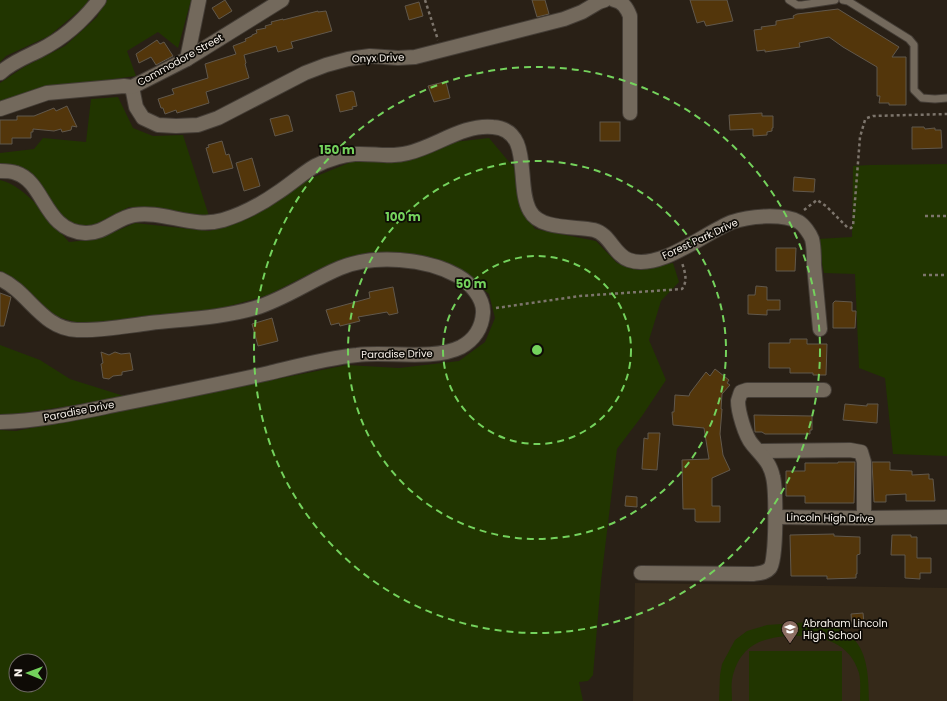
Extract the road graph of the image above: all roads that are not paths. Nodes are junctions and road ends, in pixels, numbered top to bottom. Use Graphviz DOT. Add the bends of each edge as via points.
graph roads {
  1 [pos="99,0"];
  2 [pos="199,0"];
  3 [pos="282,0"];
  4 [pos="605,0"];
  5 [pos="614,0"];
  6 [pos="789,0"];
  7 [pos="835,0"];
  8 [pos="843,0"];
  9 [pos="187,59"];
  10 [pos="0,73"];
  11 [pos="132,87"];
  12 [pos="947,98"];
  13 [pos="0,109"];
  14 [pos="630,112"];
  15 [pos="0,171"];
  16 [pos="0,279"];
  17 [pos="820,329"];
  18 [pos="824,390"];
  19 [pos="0,422"];
  20 [pos="760,451"];
  21 [pos="776,517"];
  22 [pos="947,517"];
  23 [pos="864,518"];
  24 [pos="641,573"];
  1 -- 10 [label="street" via="82,21 63,36"];
  2 -- 9 [label="street"];
  3 -- 9 [label="street, Commodore Street"];
  4 -- 11 [label="street, Onyx Drive" via="564,19 441,52 398,58 370,56 326,65 305,73 218,118 198,125 158,125 143,118 136,107"];
  5 -- 14 [label="street" via="626,6 630,16"];
  6 -- 7 [label="lane" via="797,5"];
  8 -- 12 [label="lane" via="909,39 914,45 914,90 922,98"];
  9 -- 11 [label="street, Commodore Street"];
  11 -- 13 [label="street, Commodore Street" via="46,93"];
  15 -- 17 [label="street, Forest Park Drive" via="17,173 29,181 60,224 73,232 88,234 101,231 134,215 210,223 224,220 252,208 315,166 335,158 355,154 397,156 477,127 504,128 514,135 519,148 525,195 530,211 538,220 552,225 597,231 608,240 618,254 630,260 647,262 677,252 731,223 746,218 786,217 802,224 812,239"];
  16 -- 19 [label="street, Paradise Drive" via="10,284 47,319 73,330 99,330 216,316 255,308 359,261 401,260 445,270 460,277 472,287 484,310 475,337 461,347 441,353 360,354 338,357 54,417"];
  18 -- 20 [label="street" via="741,392 738,401 742,425 751,443"];
  20 -- 21 [label="street" via="774,477"];
  20 -- 23 [label="street" via="861,452 864,462"];
  21 -- 23 [label="street, Lincoln High Drive"];
  21 -- 24 [label="street, Lincoln High Drive" via="774,557 771,568 765,573"];
  22 -- 23 [label="street, Lincoln High Drive"];
}
